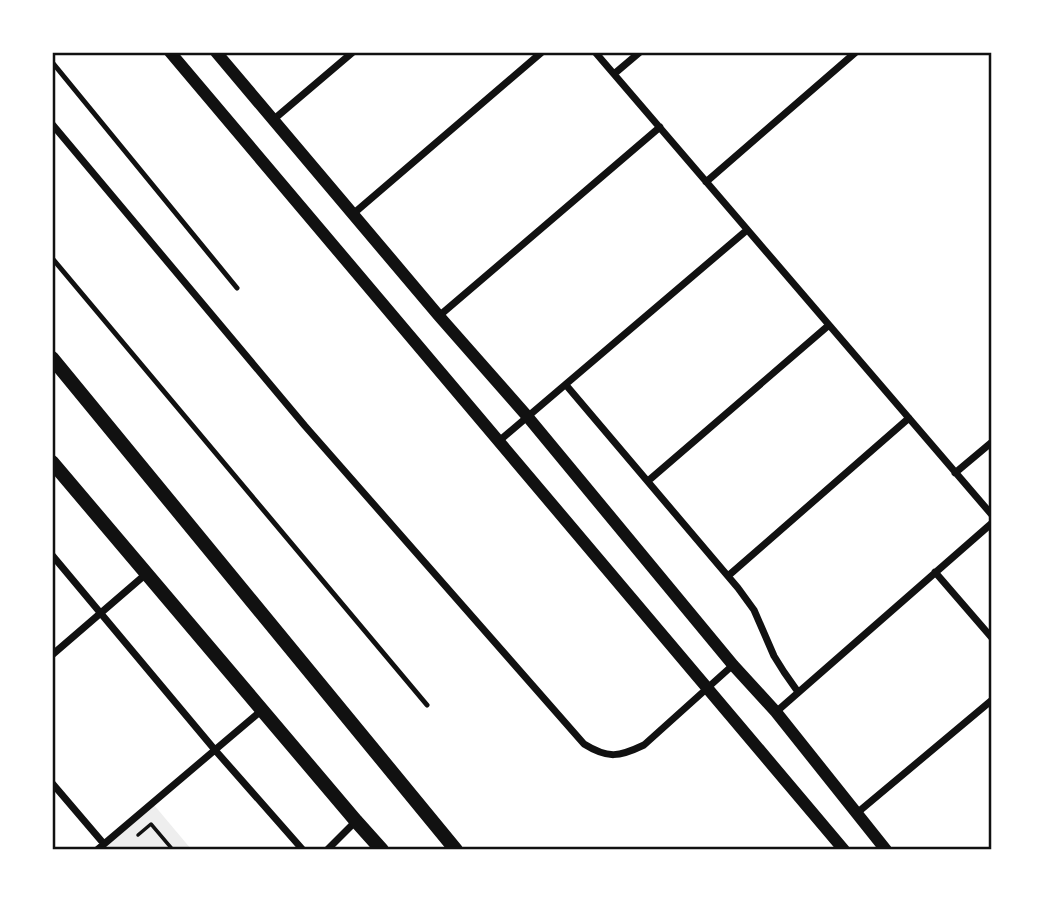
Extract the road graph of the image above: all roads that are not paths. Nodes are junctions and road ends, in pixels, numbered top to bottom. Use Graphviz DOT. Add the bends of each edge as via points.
graph roads {
  1 [pos="170,52"];
  2 [pos="216,52"];
  3 [pos="353,52"];
  4 [pos="542,52"];
  5 [pos="595,52"];
  6 [pos="640,52"];
  7 [pos="856,52"];
  8 [pos="52,62"];
  9 [pos="614,74"];
  10 [pos="273,120"];
  11 [pos="52,124"];
  12 [pos="660,127"];
  13 [pos="706,182"];
  14 [pos="354,214"];
  15 [pos="747,230"];
  16 [pos="52,258"];
  17 [pos="237,288"];
  18 [pos="439,316"];
  19 [pos="829,325"];
  20 [pos="52,358"];
  21 [pos="566,385"];
  22 [pos="527,416"];
  23 [pos="908,418"];
  24 [pos="499,441"];
  25 [pos="992,442"];
  26 [pos="52,462"];
  27 [pos="955,473"];
  28 [pos="648,481"];
  29 [pos="992,515"];
  30 [pos="992,523"];
  31 [pos="52,555"];
  32 [pos="935,572"];
  33 [pos="146,574"];
  34 [pos="728,576"];
  35 [pos="101,613"];
  36 [pos="992,638"];
  37 [pos="52,655"];
  38 [pos="733,665"];
  39 [pos="708,687"];
  40 [pos="798,692"];
  41 [pos="992,700"];
  42 [pos="427,705"];
  43 [pos="263,709"];
  44 [pos="776,712"];
  45 [pos="215,750"];
  46 [pos="52,783"];
  47 [pos="857,813"];
  48 [pos="356,821"];
  49 [pos="104,844"];
  50 [pos="97,849"];
  51 [pos="303,849"];
  52 [pos="327,849"];
  53 [pos="382,849"];
  54 [pos="456,849"];
  55 [pos="844,849"];
  56 [pos="886,849"];
  1 -- 24 [label="street"];
  2 -- 10 [label="street"];
  3 -- 10 [label="street"];
  4 -- 14 [label="street"];
  5 -- 9 [label="street"];
  6 -- 9 [label="street"];
  7 -- 13 [label="street"];
  8 -- 17 [label="lane"];
  9 -- 12 [label="street"];
  10 -- 14 [label="street"];
  11 -- 39 [label="street" via="304,426 584,744 613,756 645,745"];
  12 -- 13 [label="street"];
  12 -- 18 [label="street"];
  13 -- 15 [label="street"];
  14 -- 18 [label="street"];
  15 -- 19 [label="street"];
  15 -- 21 [label="street"];
  16 -- 42 [label="lane"];
  18 -- 22 [label="street"];
  19 -- 23 [label="street"];
  19 -- 28 [label="street"];
  20 -- 54 [label="main road"];
  21 -- 22 [label="street"];
  21 -- 28 [label="street"];
  22 -- 24 [label="street"];
  22 -- 38 [label="street"];
  23 -- 27 [label="street"];
  23 -- 34 [label="street"];
  24 -- 39 [label="street"];
  25 -- 27 [label="street"];
  26 -- 33 [label="main road"];
  27 -- 29 [label="street"];
  28 -- 34 [label="street"];
  30 -- 32 [label="street"];
  31 -- 35 [label="street"];
  32 -- 36 [label="street"];
  32 -- 40 [label="street"];
  33 -- 35 [label="street"];
  33 -- 43 [label="main road"];
  34 -- 40 [label="street" via="754,610 774,656"];
  35 -- 37 [label="street"];
  35 -- 45 [label="street"];
  38 -- 39 [label="street"];
  38 -- 44 [label="street"];
  39 -- 55 [label="street"];
  40 -- 44 [label="street"];
  41 -- 47 [label="street"];
  43 -- 45 [label="street"];
  43 -- 48 [label="main road"];
  44 -- 47 [label="street"];
  45 -- 49 [label="street"];
  45 -- 51 [label="street"];
  46 -- 49 [label="street"];
  47 -- 56 [label="street"];
  48 -- 52 [label="street"];
  48 -- 53 [label="main road"];
  49 -- 50 [label="street"];
}
